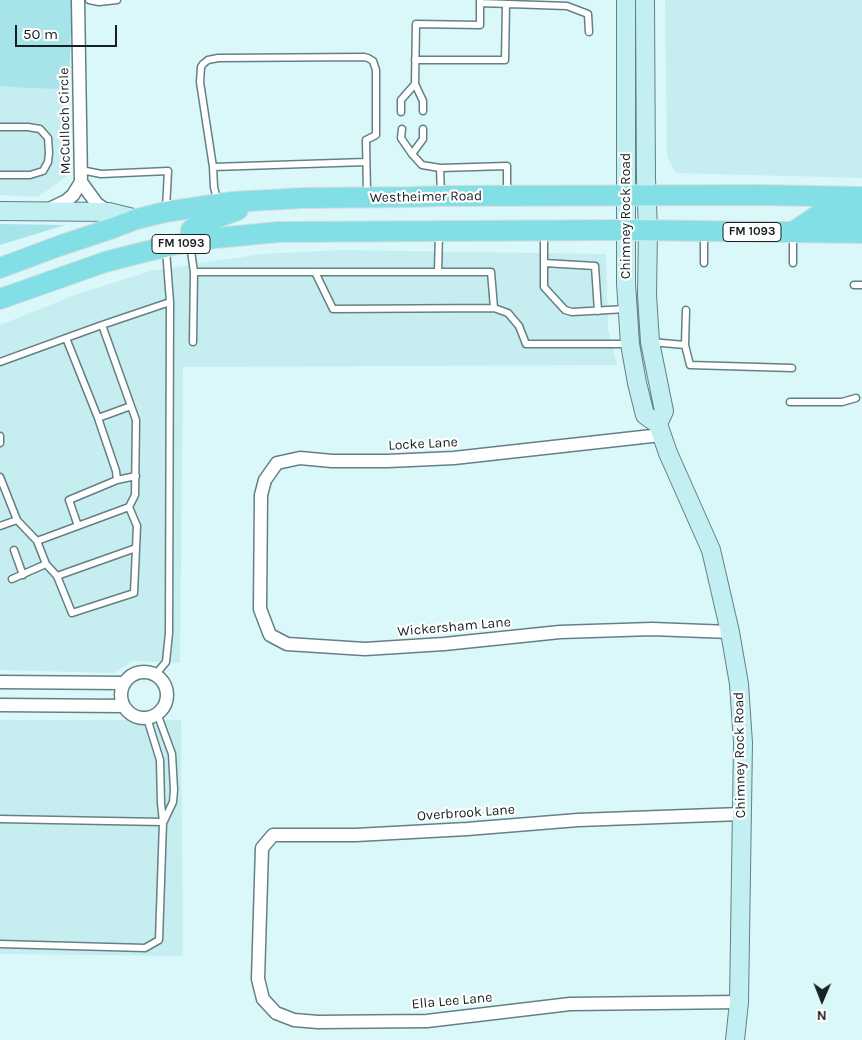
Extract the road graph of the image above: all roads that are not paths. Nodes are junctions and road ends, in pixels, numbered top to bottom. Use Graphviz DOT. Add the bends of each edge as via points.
graph roads {
  1 [pos="78,0"];
  2 [pos="89,0"];
  3 [pos="117,0"];
  4 [pos="626,0"];
  5 [pos="645,0"];
  6 [pos="480,2"];
  7 [pos="506,4"];
  8 [pos="588,32"];
  9 [pos="415,60"];
  10 [pos="415,84"];
  11 [pos="423,111"];
  12 [pos="401,112"];
  13 [pos="0,127"];
  14 [pos="402,129"];
  15 [pos="423,129"];
  16 [pos="412,154"];
  17 [pos="366,162"];
  18 [pos="213,167"];
  19 [pos="440,168"];
  20 [pos="0,176"];
  21 [pos="81,176"];
  22 [pos="442,196"];
  23 [pos="507,196"];
  24 [pos="627,196"];
  25 [pos="647,196"];
  26 [pos="862,196"];
  27 [pos="367,198"];
  28 [pos="263,200"];
  29 [pos="218,204"];
  30 [pos="0,211"];
  31 [pos="43,211"];
  32 [pos="108,212"];
  33 [pos="165,212"];
  34 [pos="862,216"];
  35 [pos="137,218"];
  36 [pos="626,230"];
  37 [pos="648,230"];
  38 [pos="439,231"];
  39 [pos="544,231"];
  40 [pos="704,231"];
  41 [pos="793,232"];
  42 [pos="862,233"];
  43 [pos="190,243"];
  44 [pos="165,247"];
  45 [pos="544,263"];
  46 [pos="704,263"];
  47 [pos="793,263"];
  48 [pos="0,268"];
  49 [pos="194,272"];
  50 [pos="315,272"];
  51 [pos="438,272"];
  52 [pos="854,285"];
  53 [pos="862,285"];
  54 [pos="0,299"];
  55 [pos="170,302"];
  56 [pos="494,308"];
  57 [pos="628,309"];
  58 [pos="598,310"];
  59 [pos="686,310"];
  60 [pos="102,325"];
  61 [pos="66,338"];
  62 [pos="193,342"];
  63 [pos="650,342"];
  64 [pos="630,344"];
  65 [pos="685,345"];
  66 [pos="0,362"];
  67 [pos="792,368"];
  68 [pos="856,398"];
  69 [pos="790,402"];
  70 [pos="131,406"];
  71 [pos="98,418"];
  72 [pos="659,429"];
  73 [pos="0,436"];
  74 [pos="0,443"];
  75 [pos="136,476"];
  76 [pos="0,477"];
  77 [pos="116,480"];
  78 [pos="130,507"];
  79 [pos="17,520"];
  80 [pos="0,526"];
  81 [pos="78,526"];
  82 [pos="37,541"];
  83 [pos="136,548"];
  84 [pos="14,550"];
  85 [pos="260,550"];
  86 [pos="46,564"];
  87 [pos="23,576"];
  88 [pos="57,576"];
  89 [pos="12,579"];
  90 [pos="730,632"];
  91 [pos="155,675"];
  92 [pos="0,682"];
  93 [pos="124,683"];
  94 [pos="0,705"];
  95 [pos="124,706"];
  96 [pos="152,715"];
  97 [pos="741,814"];
  98 [pos="0,819"];
  99 [pos="163,822"];
  100 [pos="260,912"];
  101 [pos="0,944"];
  102 [pos="739,1002"];
  103 [pos="734,1040"];
  1 -- 21 [label="street, McCulloch Circle"];
  2 -- 3 [label="lane"];
  4 -- 24 [label="main road, Chimney Rock Road"];
  5 -- 25 [label="main road, Chimney Rock Road"];
  6 -- 7 [label="lane"];
  6 -- 9 [label="lane" via="480,25 416,24"];
  7 -- 8 [label="lane" via="567,6 588,14"];
  7 -- 9 [label="lane" via="505,60"];
  9 -- 10 [label="lane"];
  10 -- 11 [label="lane" via="423,101"];
  10 -- 12 [label="lane" via="401,100"];
  13 -- 20 [label="lane" via="40,129 48,138 49,153 43,171"];
  14 -- 16 [label="lane" via="401,138"];
  15 -- 16 [label="lane" via="422,139"];
  16 -- 19 [label="lane" via="422,165"];
  17 -- 18 [label="lane"];
  17 -- 18 [label="lane" via="366,140 376,135 376,83 374,64 370,59 212,59 202,65 200,82"];
  17 -- 27 [label="lane"];
  18 -- 29 [label="lane"];
  19 -- 22 [label="lane"];
  19 -- 23 [label="lane" via="507,166"];
  21 -- 31 [label="street, McCulloch Circle" via="73,195"];
  21 -- 32 [label="street, McCulloch Circle" via="97,204"];
  21 -- 33 [label="lane" via="168,171"];
  22 -- 23 [label="main road, Westheimer Road / FM 1093"];
  22 -- 27 [label="main road, Westheimer Road / FM 1093"];
  23 -- 24 [label="main road, Westheimer Road / FM 1093"];
  24 -- 25 [label="main road, Westheimer Road / FM 1093"];
  24 -- 36 [label="main road, Chimney Rock Road"];
  25 -- 26 [label="main road, Westheimer Road / FM 1093"];
  25 -- 37 [label="main road, Chimney Rock Road"];
  27 -- 28 [label="main road, Westheimer Road / FM 1093"];
  28 -- 29 [label="main road, Westheimer Road / FM 1093"];
  28 -- 43 [label="main road" via="197,224 191,230"];
  29 -- 33 [label="main road, Westheimer Road / FM 1093"];
  30 -- 31 [label="main road"];
  31 -- 32 [label="main road"];
  32 -- 35 [label="main road"];
  33 -- 35 [label="main road, Westheimer Road / FM 1093"];
  34 -- 41 [label="main road" via="818,215"];
  35 -- 48 [label="main road, Westheimer Road / FM 1093"];
  36 -- 37 [label="main road, FM 1093"];
  36 -- 39 [label="main road, FM 1093"];
  36 -- 57 [label="main road, Chimney Rock Road"];
  37 -- 40 [label="main road, FM 1093"];
  37 -- 63 [label="main road, Chimney Rock Road"];
  38 -- 39 [label="main road, FM 1093"];
  38 -- 43 [label="main road, FM 1093" via="279,232"];
  38 -- 51 [label="lane"];
  39 -- 45 [label="lane"];
  40 -- 41 [label="main road, FM 1093"];
  40 -- 46 [label="lane"];
  41 -- 42 [label="main road, FM 1093"];
  41 -- 47 [label="lane"];
  43 -- 44 [label="main road, FM 1093"];
  43 -- 49 [label="lane"];
  44 -- 54 [label="main road, FM 1093" via="105,262"];
  44 -- 55 [label="lane"];
  45 -- 58 [label="lane" via="544,287 565,310"];
  45 -- 58 [label="lane" via="595,266"];
  49 -- 50 [label="lane"];
  49 -- 62 [label="lane"];
  50 -- 51 [label="lane"];
  50 -- 56 [label="lane" via="333,309"];
  51 -- 56 [label="lane" via="492,272"];
  52 -- 53 [label="lane"];
  55 -- 60 [label="lane"];
  55 -- 91 [label="lane" via="169,633 166,662"];
  56 -- 64 [label="lane" via="508,314 519,326 526,344"];
  57 -- 58 [label="lane"];
  57 -- 64 [label="main road, Chimney Rock Road"];
  59 -- 65 [label="lane"];
  60 -- 61 [label="lane"];
  60 -- 70 [label="lane"];
  61 -- 66 [label="lane"];
  61 -- 71 [label="lane"];
  63 -- 64 [label="main road"];
  63 -- 65 [label="lane"];
  63 -- 72 [label="main road, Chimney Rock Road" via="664,411"];
  64 -- 72 [label="main road, Chimney Rock Road" via="646,415"];
  65 -- 67 [label="lane" via="690,365"];
  68 -- 69 [label="lane" via="842,402"];
  70 -- 71 [label="lane"];
  70 -- 75 [label="lane" via="136,420"];
  71 -- 77 [label="lane" via="116,471"];
  72 -- 85 [label="street, Locke Lane" via="454,458 388,462 300,458 277,463 265,480 261,494"];
  72 -- 90 [label="main road, Chimney Rock Road" via="711,550"];
  73 -- 74 [label="lane"];
  75 -- 77 [label="lane"];
  75 -- 78 [label="lane" via="135,495"];
  76 -- 79 [label="lane"];
  77 -- 81 [label="lane" via="69,500"];
  78 -- 81 [label="lane"];
  78 -- 83 [label="lane" via="137,526"];
  79 -- 80 [label="lane"];
  79 -- 82 [label="lane"];
  81 -- 82 [label="lane"];
  82 -- 86 [label="lane"];
  83 -- 88 [label="lane"];
  83 -- 88 [label="lane" via="134,593 72,613"];
  84 -- 87 [label="lane"];
  85 -- 90 [label="street, Wickersham Lane" via="260,609 270,636 287,644 365,649 560,632 652,629"];
  86 -- 87 [label="lane"];
  86 -- 88 [label="lane"];
  87 -- 89 [label="lane"];
  90 -- 97 [label="main road, Chimney Rock Road" via="739,684 743,743"];
  91 -- 93 [label="street" via="141,672"];
  91 -- 96 [label="street" via="167,693 163,708"];
  92 -- 93 [label="street"];
  93 -- 95 [label="street" via="121,695"];
  94 -- 95 [label="street"];
  95 -- 96 [label="street" via="134,716"];
  96 -- 99 [label="lane" via="160,760"];
  96 -- 99 [label="lane" via="172,754 173,802"];
  97 -- 100 [label="street, Overbrook Lane" via="578,820 356,835 273,835 262,848"];
  97 -- 102 [label="main road, Chimney Rock Road"];
  98 -- 99 [label="lane"];
  99 -- 101 [label="lane" via="160,940 145,948"];
  100 -- 102 [label="street, Ella Lee Lane" via="258,979 263,999 276,1013 294,1020 427,1020 570,1004"];
  102 -- 103 [label="main road, Chimney Rock Road"];
}
